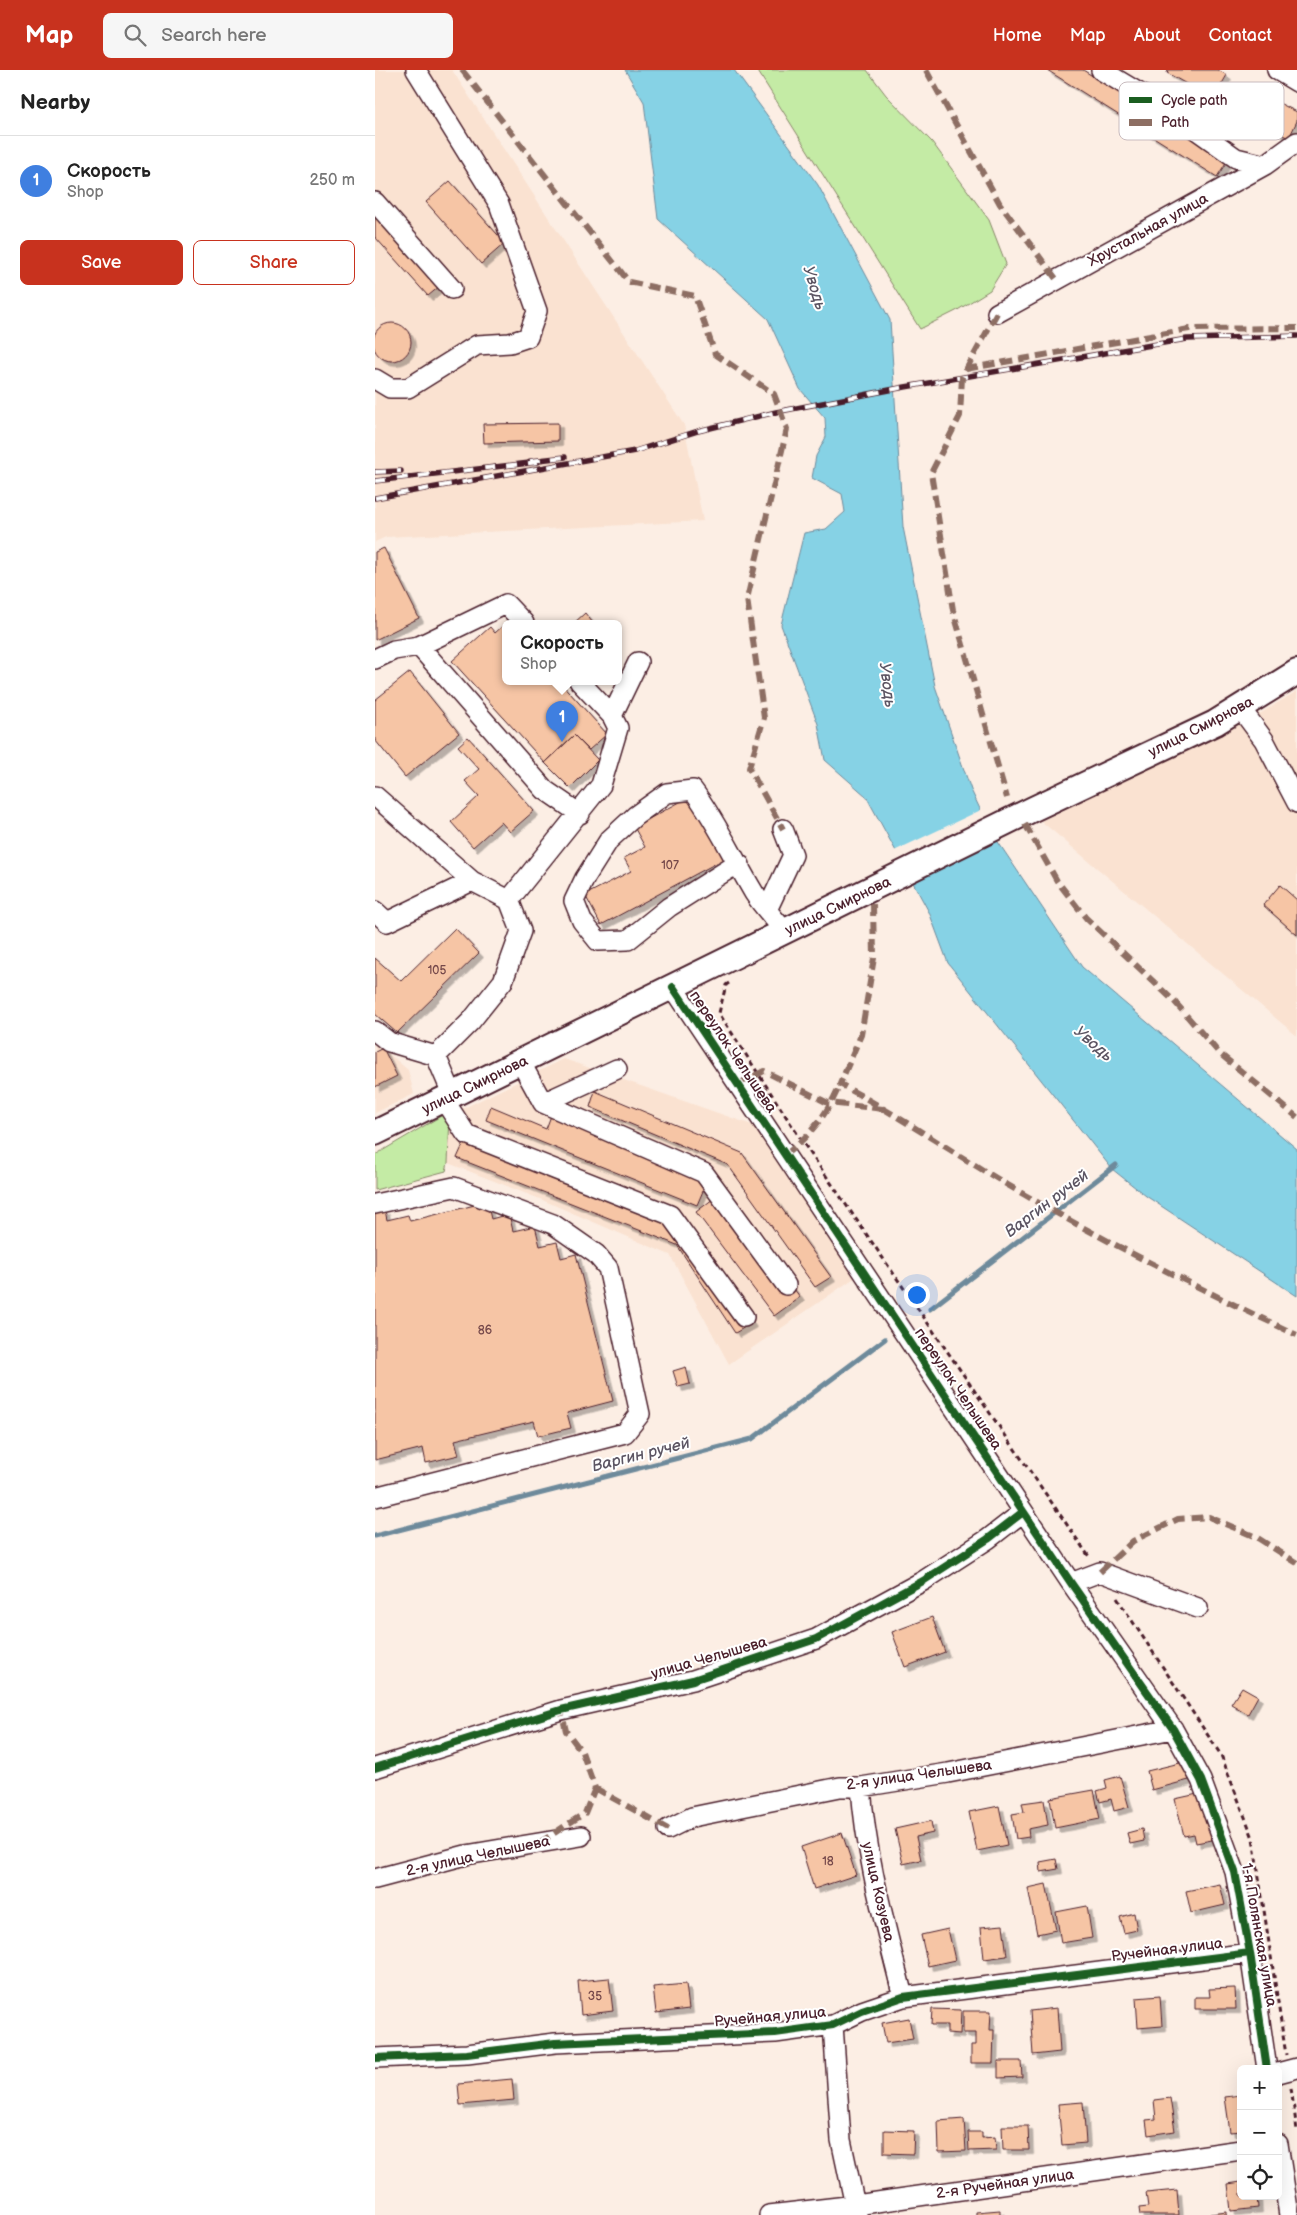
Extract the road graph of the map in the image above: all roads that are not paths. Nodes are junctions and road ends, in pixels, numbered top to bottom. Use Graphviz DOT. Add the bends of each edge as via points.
graph roads {
  1 [pos="416,70"];
  2 [pos="1101,70"];
  3 [pos="1277,70"];
  4 [pos="1121,82"];
  5 [pos="1297,82"];
  6 [pos="1211,140"];
  7 [pos="1297,142"];
  8 [pos="1265,165"];
  9 [pos="375,202"];
  10 [pos="452,289"];
  11 [pos="997,313"];
  12 [pos="375,379"];
  13 [pos="521,620"];
  14 [pos="419,646"];
  15 [pos="375,659"];
  16 [pos="638,662"];
  17 [pos="1297,672"];
  18 [pos="583,685"];
  19 [pos="1241,709"];
  20 [pos="612,716"];
  21 [pos="375,796"];
  22 [pos="1297,803"];
  23 [pos="580,814"];
  24 [pos="783,829"];
  25 [pos="739,865"];
  26 [pos="472,882"];
  27 [pos="509,900"];
  28 [pos="767,910"];
  29 [pos="375,911"];
  30 [pos="785,932"];
  31 [pos="673,987"];
  32 [pos="380,1039"];
  33 [pos="436,1056"];
  34 [pos="521,1063"];
  35 [pos="617,1069"];
  36 [pos="448,1098"];
  37 [pos="543,1103"];
  38 [pos="375,1134"];
  39 [pos="375,1204"];
  40 [pos="786,1285"];
  41 [pos="744,1317"];
  42 [pos="375,1497"];
  43 [pos="1023,1512"];
  44 [pos="1071,1583"];
  45 [pos="1197,1608"];
  46 [pos="1173,1729"];
  47 [pos="375,1768"];
  48 [pos="861,1787"];
  49 [pos="668,1829"];
  50 [pos="581,1836"];
  51 [pos="375,1879"];
  52 [pos="1250,1953"];
  53 [pos="903,1997"];
  54 [pos="833,2025"];
  55 [pos="375,2058"];
  56 [pos="1266,2065"];
  57 [pos="1237,2151"];
  58 [pos="1280,2155"];
  59 [pos="856,2210"];
  60 [pos="769,2215"];
  61 [pos="1289,2215"];
  1 -- 12 [label="street" via="499,204 537,310 527,337 510,343 477,345 408,388 390,388"];
  2 -- 4 [label="street"];
  3 -- 5 [label="street"];
  6 -- 8 [label="street" via="1236,158"];
  7 -- 8 [label="street, Хрустальная улица"];
  8 -- 11 [label="street, Хрустальная улица"];
  9 -- 10 [label="street"];
  13 -- 14 [label="street" via="506,604"];
  14 -- 15 [label="street" via="393,650"];
  14 -- 23 [label="street" via="545,790"];
  16 -- 20 [label="street"];
  17 -- 19 [label="main road, улица Смирнова"];
  18 -- 20 [label="street"];
  19 -- 22 [label="street" via="1264,740"];
  19 -- 30 [label="main road, улица Смирнова"];
  20 -- 23 [label="street" via="618,728 601,785"];
  21 -- 26 [label="street"];
  23 -- 27 [label="street"];
  24 -- 28 [label="street" via="793,855"];
  25 -- 25 [label="street" via="693,790 667,793 609,840 574,901 582,921 598,941 628,940 669,907"];
  25 -- 28 [label="street"];
  26 -- 27 [label="street"];
  26 -- 29 [label="street" via="387,922"];
  27 -- 33 [label="street" via="521,931 503,981"];
  28 -- 30 [label="street"];
  30 -- 31 [label="main road, улица Смирнова"];
  31 -- 34 [label="main road, улица Смирнова"];
  31 -- 43 [label="street, переулок Челышева"];
  32 -- 33 [label="street"];
  33 -- 36 [label="street"];
  34 -- 36 [label="main road, улица Смирнова"];
  34 -- 37 [label="street"];
  35 -- 37 [label="street"];
  36 -- 38 [label="main road, улица Смирнова"];
  36 -- 41 [label="street" via="466,1134 670,1215"];
  37 -- 40 [label="street" via="704,1173"];
  39 -- 42 [label="street" via="454,1187 553,1224 596,1254 608,1268 640,1414 625,1434"];
  43 -- 44 [label="street, переулок Челышева"];
  43 -- 47 [label="street, улица Челышева" via="923,1581 816,1639 693,1680 561,1710"];
  44 -- 45 [label="street" via="1100,1572"];
  44 -- 46 [label="street, переулок Челышева"];
  46 -- 48 [label="street, 2-я улица Челышева"];
  46 -- 52 [label="street, 1-я Полянская улица" via="1218,1820 1235,1872"];
  48 -- 49 [label="street, 2-я улица Челышева" via="840,1787 692,1817"];
  48 -- 53 [label="street, улица Козуева" via="864,1826 877,1892"];
  50 -- 51 [label="street, 2-я улица Челышева" via="466,1855"];
  52 -- 53 [label="street, Ручейная улица"];
  52 -- 56 [label="street, 1-я Полянская улица"];
  53 -- 54 [label="street, Ручейная улица"];
  54 -- 55 [label="street, Ручейная улица" via="775,2033 555,2043 467,2054"];
  54 -- 59 [label="street" via="841,2140"];
  57 -- 59 [label="street, 2-я Ручейная улица"];
  58 -- 61 [label="street"];
  59 -- 60 [label="street, 2-я Ручейная улица"];
}
